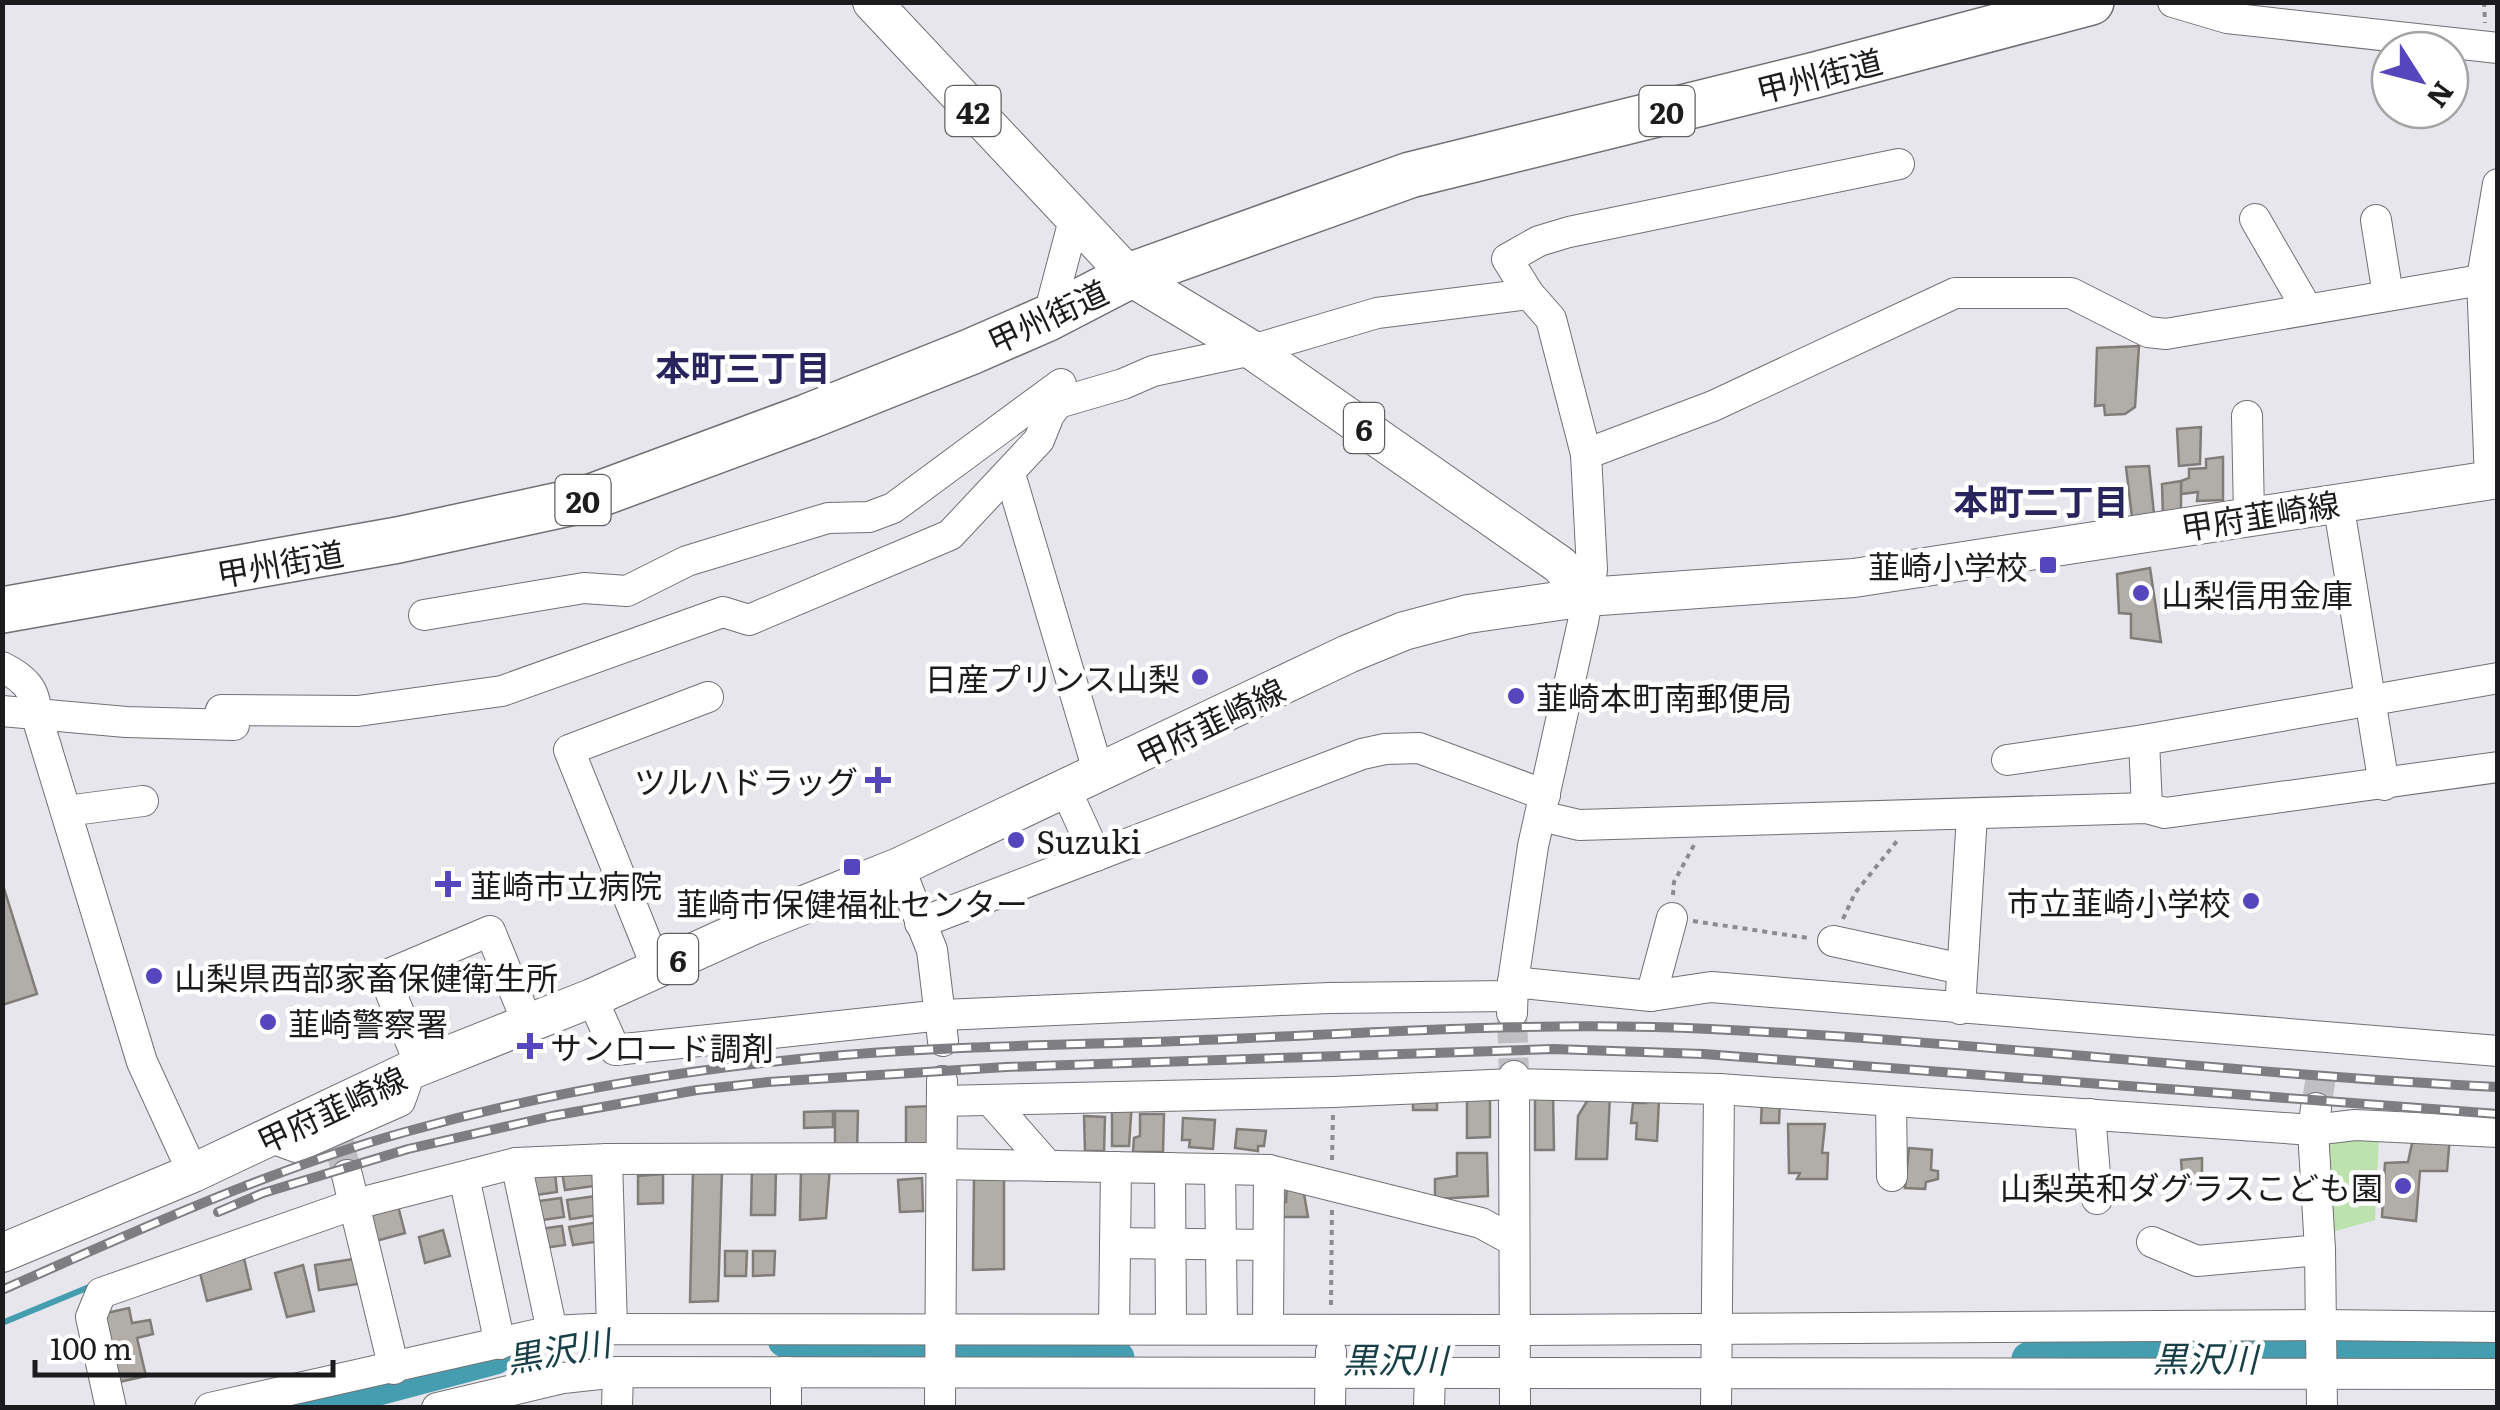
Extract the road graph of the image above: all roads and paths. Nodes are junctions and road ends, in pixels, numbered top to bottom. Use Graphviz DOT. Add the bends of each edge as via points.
graph roads {
  1 [pos="872,2"];
  2 [pos="2091,2"];
  3 [pos="2173,2"];
  4 [pos="2484,2"];
  5 [pos="2492,39"];
  6 [pos="1899,164"];
  7 [pos="2498,184"];
  8 [pos="2255,219"];
  9 [pos="1074,220"];
  10 [pos="2376,220"];
  11 [pos="1129,276"];
  12 [pos="2490,278"];
  13 [pos="1529,294"];
  14 [pos="2388,295"];
  15 [pos="2307,309"];
  16 [pos="1048,318"];
  17 [pos="1252,350"];
  18 [pos="1153,371"];
  19 [pos="2246,416"];
  20 [pos="1586,454"];
  21 [pos="1010,474"];
  22 [pos="2494,480"];
  23 [pos="2338,502"];
  24 [pos="2249,515"];
  25 [pos="1586,597"];
  26 [pos="2,610"];
  27 [pos="424,616"];
  28 [pos="2,667"];
  29 [pos="2498,678"];
  30 [pos="708,697"];
  31 [pos="2370,698"];
  32 [pos="2,712"];
  33 [pos="36,714"];
  34 [pos="2144,740"];
  35 [pos="2007,760"];
  36 [pos="2498,768"];
  37 [pos="1083,782"];
  38 [pos="2384,785"];
  39 [pos="144,801"];
  40 [pos="1543,806"];
  41 [pos="2146,808"];
  42 [pos="66,811"];
  43 [pos="1972,815"];
  44 [pos="1914,816"];
  45 [pos="1692,822"];
  46 [pos="1096,856"];
  47 [pos="899,868"];
  48 [pos="1672,918"];
  49 [pos="920,924"];
  50 [pos="1833,941"];
  51 [pos="657,968"];
  52 [pos="1962,968"];
  53 [pos="1651,996"];
  54 [pos="1512,997"];
  55 [pos="592,998"];
  56 [pos="1960,1009"];
  57 [pos="528,1024"];
  58 [pos="942,1028"];
  59 [pos="2498,1051"];
  60 [pos="416,1068"];
  61 [pos="1514,1080"];
  62 [pos="1718,1090"];
  63 [pos="990,1100"];
  64 [pos="1891,1101"];
  65 [pos="2090,1114"];
  66 [pos="2314,1119"];
  67 [pos="2498,1132"];
  68 [pos="269,1137"];
  69 [pos="607,1159"];
  70 [pos="941,1161"];
  71 [pos="516,1163"];
  72 [pos="1048,1166"];
  73 [pos="1116,1167"];
  74 [pos="1170,1168"];
  75 [pos="1220,1169"];
  76 [pos="1269,1170"];
  77 [pos="193,1173"];
  78 [pos="1892,1176"];
  79 [pos="464,1177"];
  80 [pos="350,1190"];
  81 [pos="2097,1199"];
  82 [pos="1514,1241"];
  83 [pos="2152,1242"];
  84 [pos="1115,1243"];
  85 [pos="1170,1244"];
  86 [pos="1221,1244"];
  87 [pos="1268,1245"];
  88 [pos="2320,1250"];
  89 [pos="2,1253"];
  90 [pos="2322,1324"];
  91 [pos="940,1327"];
  92 [pos="2498,1327"];
  93 [pos="612,1328"];
  94 [pos="1114,1328"];
  95 [pos="1171,1328"];
  96 [pos="1222,1328"];
  97 [pos="1268,1329"];
  98 [pos="1331,1329"];
  99 [pos="1716,1329"];
  100 [pos="1514,1330"];
  101 [pos="552,1332"];
  102 [pos="500,1344"];
  103 [pos="394,1369"];
  104 [pos="618,1372"];
  105 [pos="786,1372"];
  106 [pos="1430,1372"];
  107 [pos="1515,1372"];
  108 [pos="1716,1372"];
  109 [pos="2323,1372"];
  110 [pos="1330,1373"];
  111 [pos="940,1374"];
  112 [pos="2498,1374"];
  113 [pos="111,1408"];
  114 [pos="210,1408"];
  115 [pos="438,1408"];
  116 [pos="616,1408"];
  117 [pos="786,1408"];
  118 [pos="940,1408"];
  119 [pos="1330,1408"];
  120 [pos="1430,1408"];
  121 [pos="1515,1408"];
  122 [pos="1716,1408"];
  123 [pos="2322,1408"];
  1 -- 9 [label="main road, 42"];
  2 -- 11 [label="highway, 甲州街道 / 20" via="1410,175"];
  3 -- 5 [label="street" via="2227,18"];
  4 -- 5 [label="path"];
  6 -- 13 [label="street" via="1538,241 1507,259"];
  7 -- 12 [label="street"];
  8 -- 15 [label="street"];
  9 -- 11 [label="main road, 42"];
  9 -- 16 [label="street"];
  10 -- 14 [label="street"];
  11 -- 16 [label="highway, 甲州街道 / 20"];
  11 -- 17 [label="main road, 6"];
  12 -- 14 [label="street"];
  12 -- 22 [label="street"];
  13 -- 17 [label="street" via="1377,313"];
  13 -- 20 [label="street" via="1551,318"];
  14 -- 15 [label="street"];
  15 -- 20 [label="street" via="2166,334 2148,332 2071,293 1955,294 1713,406"];
  16 -- 26 [label="highway, 甲州街道 / 20" via="584,500"];
  17 -- 18 [label="street"];
  17 -- 25 [label="main road, 6" via="1560,565"];
  18 -- 21 [label="street" via="1058,403"];
  18 -- 27 [label="street" via="1059,384 893,508 869,517 828,518 686,560 627,590 584,588"];
  19 -- 24 [label="street"];
  20 -- 25 [label="street" via="1592,570"];
  21 -- 33 [label="street" via="950,535 748,620 723,612 502,691 358,712 221,710 217,724"];
  21 -- 37 [label="street"];
  22 -- 23 [label="main road, 甲府韮崎線 / 6"];
  23 -- 24 [label="main road, 甲府韮崎線 / 6"];
  23 -- 31 [label="street"];
  24 -- 25 [label="main road, 甲府韮崎線 / 6" via="1854,578"];
  25 -- 37 [label="main road, 甲府韮崎線 / 6" via="1404,631"];
  25 -- 40 [label="street"];
  28 -- 33 [label="street" via="26,681"];
  29 -- 31 [label="street"];
  30 -- 51 [label="street" via="569,750"];
  31 -- 34 [label="street"];
  31 -- 38 [label="street"];
  32 -- 33 [label="street"];
  33 -- 42 [label="street"];
  34 -- 35 [label="street"];
  34 -- 41 [label="street"];
  36 -- 38 [label="street"];
  37 -- 46 [label="street"];
  37 -- 47 [label="main road, 甲府韮崎線 / 6"];
  38 -- 41 [label="street" via="2164,813"];
  39 -- 42 [label="street"];
  40 -- 45 [label="street" via="1580,825"];
  40 -- 46 [label="street" via="1432,750 1385,749"];
  40 -- 54 [label="street"];
  41 -- 43 [label="street"];
  42 -- 77 [label="street" via="142,1062"];
  43 -- 44 [label="street"];
  43 -- 52 [label="street"];
  44 -- 45 [label="street"];
  44 -- 50 [label="path" via="1855,894"];
  45 -- 48 [label="path" via="1695,844 1674,882"];
  46 -- 49 [label="street"];
  47 -- 49 [label="street"];
  47 -- 51 [label="main road, 甲府韮崎線 / 6"];
  48 -- 50 [label="path"];
  48 -- 53 [label="street"];
  49 -- 58 [label="street" via="932,950"];
  50 -- 52 [label="street"];
  51 -- 55 [label="main road, 甲府韮崎線 / 6"];
  52 -- 56 [label="street"];
  53 -- 54 [label="street"];
  53 -- 56 [label="street" via="1711,987"];
  54 -- 58 [label="street" via="1328,998"];
  55 -- 57 [label="main road, 甲府韮崎線 / 6"];
  55 -- 58 [label="street" via="615,1050"];
  56 -- 59 [label="street" via="2325,1051"];
  57 -- 60 [label="main road, 甲府韮崎線 / 6"];
  57 -- 60 [label="street" via="490,931 384,976"];
  60 -- 68 [label="main road, 甲府韮崎線 / 6"];
  60 -- 68 [label="street" via="400,1101 338,1136 296,1147"];
  61 -- 62 [label="street"];
  61 -- 63 [label="street" via="1333,1092"];
  61 -- 82 [label="street"];
  62 -- 64 [label="street"];
  62 -- 99 [label="street"];
  63 -- 70 [label="street" via="942,1091"];
  63 -- 72 [label="street"];
  64 -- 65 [label="street"];
  64 -- 78 [label="street"];
  65 -- 66 [label="street"];
  65 -- 81 [label="street"];
  66 -- 67 [label="street"];
  66 -- 88 [label="street"];
  68 -- 77 [label="main road, 甲府韮崎線 / 6"];
  69 -- 70 [label="street"];
  69 -- 71 [label="street"];
  69 -- 93 [label="street"];
  70 -- 72 [label="street"];
  70 -- 91 [label="street"];
  71 -- 79 [label="street"];
  71 -- 101 [label="street"];
  72 -- 73 [label="street"];
  73 -- 74 [label="street"];
  73 -- 84 [label="street"];
  74 -- 75 [label="street"];
  74 -- 85 [label="street"];
  75 -- 76 [label="street"];
  75 -- 86 [label="street"];
  76 -- 82 [label="street" via="1480,1223"];
  76 -- 87 [label="street"];
  77 -- 89 [label="main road, 甲府韮崎線 / 6"];
  79 -- 80 [label="street"];
  79 -- 102 [label="street"];
  80 -- 103 [label="street"];
  80 -- 113 [label="street" via="101,1293 91,1316"];
  82 -- 100 [label="street"];
  83 -- 88 [label="street" via="2197,1261"];
  84 -- 85 [label="street"];
  84 -- 94 [label="street"];
  85 -- 86 [label="street"];
  85 -- 95 [label="street"];
  86 -- 87 [label="street"];
  86 -- 96 [label="street"];
  87 -- 97 [label="street"];
  88 -- 90 [label="street"];
  90 -- 92 [label="street"];
  90 -- 99 [label="street"];
  90 -- 109 [label="street"];
  91 -- 93 [label="street"];
  91 -- 94 [label="street"];
  91 -- 111 [label="street"];
  93 -- 101 [label="street"];
  94 -- 95 [label="street"];
  95 -- 96 [label="street"];
  96 -- 97 [label="street"];
  97 -- 98 [label="street"];
  98 -- 100 [label="street"];
  98 -- 110 [label="street"];
  99 -- 100 [label="street"];
  99 -- 108 [label="street"];
  100 -- 107 [label="street"];
  101 -- 102 [label="street"];
  102 -- 103 [label="street"];
  103 -- 114 [label="street"];
  104 -- 105 [label="street"];
  104 -- 115 [label="street"];
  104 -- 116 [label="street"];
  105 -- 111 [label="street"];
  105 -- 117 [label="street"];
  106 -- 107 [label="street"];
  106 -- 110 [label="street"];
  106 -- 120 [label="street"];
  107 -- 108 [label="street"];
  107 -- 121 [label="street"];
  108 -- 109 [label="street"];
  108 -- 122 [label="street"];
  109 -- 112 [label="street"];
  109 -- 123 [label="street"];
  110 -- 111 [label="street"];
  110 -- 119 [label="street"];
  111 -- 118 [label="street"];
}
